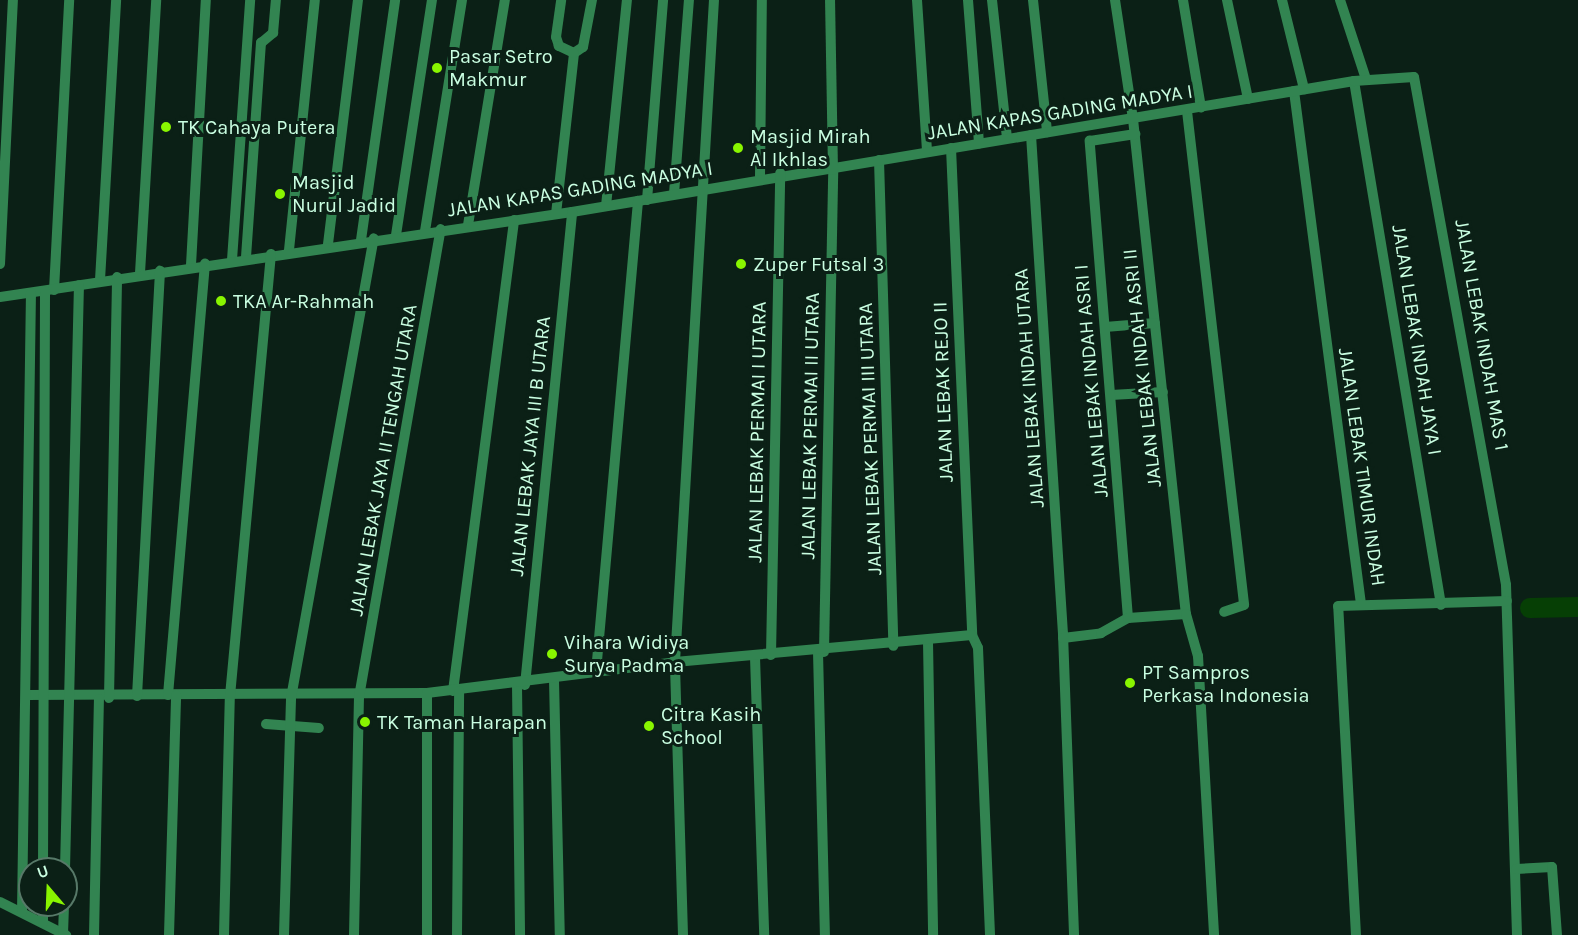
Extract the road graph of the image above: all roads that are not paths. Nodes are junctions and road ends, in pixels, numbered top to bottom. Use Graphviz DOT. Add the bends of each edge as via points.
graph roads {
  1 [pos="13,0"];
  2 [pos="69,0"];
  3 [pos="116,0"];
  4 [pos="156,0"];
  5 [pos="206,0"];
  6 [pos="250,0"];
  7 [pos="276,0"];
  8 [pos="315,0"];
  9 [pos="358,0"];
  10 [pos="395,0"];
  11 [pos="432,0"];
  12 [pos="462,0"];
  13 [pos="506,0"];
  14 [pos="561,0"];
  15 [pos="591,0"];
  16 [pos="627,0"];
  17 [pos="663,0"];
  18 [pos="689,0"];
  19 [pos="714,0"];
  20 [pos="762,0"];
  21 [pos="830,0"];
  22 [pos="917,0"];
  23 [pos="968,0"];
  24 [pos="992,0"];
  25 [pos="1033,0"];
  26 [pos="1114,0"];
  27 [pos="1183,0"];
  28 [pos="1227,0"];
  29 [pos="1282,0"];
  30 [pos="1341,0"];
  31 [pos="573,53"];
  32 [pos="1414,77"];
  33 [pos="1366,79"];
  34 [pos="1354,81"];
  35 [pos="1299,90"];
  36 [pos="1248,99"];
  37 [pos="1201,108"];
  38 [pos="1187,111"];
  39 [pos="1133,119"];
  40 [pos="1047,132"];
  41 [pos="1135,134"];
  42 [pos="1030,135"];
  43 [pos="1007,138"];
  44 [pos="979,144"];
  45 [pos="951,148"];
  46 [pos="927,152"];
  47 [pos="879,160"];
  48 [pos="833,165"];
  49 [pos="780,173"];
  50 [pos="760,177"];
  51 [pos="701,190"];
  52 [pos="674,194"];
  53 [pos="642,200"];
  54 [pos="606,206"];
  55 [pos="572,212"];
  56 [pos="556,214"];
  57 [pos="513,220"];
  58 [pos="468,225"];
  59 [pos="441,229"];
  60 [pos="425,231"];
  61 [pos="396,235"];
  62 [pos="374,238"];
  63 [pos="361,240"];
  64 [pos="328,244"];
  65 [pos="289,250"];
  66 [pos="271,254"];
  67 [pos="246,257"];
  68 [pos="232,260"];
  69 [pos="0,264"];
  70 [pos="205,264"];
  71 [pos="191,265"];
  72 [pos="160,271"];
  73 [pos="140,273"];
  74 [pos="117,277"];
  75 [pos="100,280"];
  76 [pos="79,285"];
  77 [pos="50,290"];
  78 [pos="31,293"];
  79 [pos="0,297"];
  80 [pos="1155,323"];
  81 [pos="1105,327"];
  82 [pos="1163,392"];
  83 [pos="1111,395"];
  84 [pos="1507,601"];
  85 [pos="1361,604"];
  86 [pos="1441,605"];
  87 [pos="1224,612"];
  88 [pos="1186,614"];
  89 [pos="1128,618"];
  90 [pos="972,634"];
  91 [pos="1063,638"];
  92 [pos="928,642"];
  93 [pos="893,646"];
  94 [pos="821,652"];
  95 [pos="771,655"];
  96 [pos="755,657"];
  97 [pos="675,662"];
  98 [pos="596,672"];
  99 [pos="555,680"];
  100 [pos="521,685"];
  101 [pos="456,691"];
  102 [pos="427,693"];
  103 [pos="27,695"];
  104 [pos="172,695"];
  105 [pos="44,696"];
  106 [pos="137,696"];
  107 [pos="69,697"];
  108 [pos="359,697"];
  109 [pos="104,698"];
  110 [pos="291,698"];
  111 [pos="229,701"];
  112 [pos="266,724"];
  113 [pos="290,726"];
  114 [pos="319,728"];
  115 [pos="23,857"];
  116 [pos="43,857"];
  117 [pos="65,857"];
  118 [pos="1516,869"];
  119 [pos="0,902"];
  120 [pos="18,910"];
  121 [pos="32,917"];
  122 [pos="43,917"];
  123 [pos="64,917"];
  124 [pos="43,923"];
  125 [pos="64,934"];
  126 [pos="94,935"];
  127 [pos="169,935"];
  128 [pos="224,935"];
  129 [pos="284,935"];
  130 [pos="354,935"];
  131 [pos="427,935"];
  132 [pos="457,935"];
  133 [pos="520,935"];
  134 [pos="560,935"];
  135 [pos="683,935"];
  136 [pos="764,935"];
  137 [pos="825,935"];
  138 [pos="933,935"];
  139 [pos="990,935"];
  140 [pos="1074,935"];
  141 [pos="1214,935"];
  142 [pos="1356,935"];
  143 [pos="1517,935"];
  144 [pos="1557,935"];
  1 -- 69 [label="street"];
  2 -- 77 [label="street"];
  3 -- 75 [label="street"];
  4 -- 73 [label="street"];
  5 -- 71 [label="street"];
  6 -- 68 [label="street"];
  7 -- 67 [label="street" via="273,33 261,43"];
  8 -- 65 [label="street"];
  9 -- 64 [label="street"];
  10 -- 63 [label="street"];
  11 -- 61 [label="street"];
  12 -- 60 [label="street"];
  13 -- 58 [label="street"];
  14 -- 31 [label="street" via="556,37 559,46"];
  15 -- 31 [label="street" via="583,47"];
  16 -- 54 [label="street"];
  17 -- 53 [label="street"];
  18 -- 52 [label="street"];
  19 -- 51 [label="street"];
  20 -- 50 [label="street"];
  21 -- 48 [label="street, JALAN LEBAK PERMAI II UTARA"];
  22 -- 46 [label="street"];
  23 -- 44 [label="street"];
  24 -- 43 [label="street"];
  25 -- 40 [label="street"];
  26 -- 39 [label="street, JALAN LEBAK INDAH ASRI II"];
  27 -- 37 [label="street"];
  28 -- 36 [label="street"];
  29 -- 35 [label="street, JALAN LEBAK TIMUR INDAH"];
  30 -- 33 [label="street"];
  31 -- 56 [label="street"];
  32 -- 33 [label="street, JALAN KAPAS GADING MADYA I"];
  32 -- 84 [label="street, JALAN LEBAK INDAH MAS 1" via="1483,440"];
  33 -- 34 [label="street, JALAN KAPAS GADING MADYA I"];
  34 -- 35 [label="street, JALAN KAPAS GADING MADYA I"];
  34 -- 86 [label="street, JALAN LEBAK INDAH JAYA I"];
  35 -- 36 [label="street, JALAN KAPAS GADING MADYA I"];
  35 -- 85 [label="street, JALAN LEBAK TIMUR INDAH"];
  36 -- 37 [label="street, JALAN KAPAS GADING MADYA I"];
  37 -- 38 [label="street, JALAN KAPAS GADING MADYA I"];
  38 -- 39 [label="street, JALAN KAPAS GADING MADYA I"];
  38 -- 87 [label="street" via="1244,605"];
  39 -- 40 [label="street, JALAN KAPAS GADING MADYA I"];
  39 -- 41 [label="street, JALAN LEBAK INDAH ASRI II"];
  40 -- 42 [label="street, JALAN KAPAS GADING MADYA I"];
  41 -- 80 [label="street, JALAN LEBAK INDAH ASRI II"];
  41 -- 81 [label="street, JALAN LEBAK INDAH ASRI I" via="1090,141"];
  42 -- 43 [label="street, JALAN KAPAS GADING MADYA I"];
  42 -- 91 [label="street, JALAN LEBAK INDAH UTARA"];
  43 -- 44 [label="street, JALAN KAPAS GADING MADYA I"];
  44 -- 45 [label="street, JALAN KAPAS GADING MADYA I"];
  45 -- 46 [label="street, JALAN KAPAS GADING MADYA I"];
  45 -- 90 [label="street, JALAN LEBAK REJO II"];
  46 -- 47 [label="street, JALAN KAPAS GADING MADYA I"];
  47 -- 48 [label="street, JALAN KAPAS GADING MADYA I"];
  47 -- 93 [label="street, JALAN LEBAK PERMAI III UTARA"];
  48 -- 49 [label="street, JALAN KAPAS GADING MADYA I"];
  48 -- 94 [label="street, JALAN LEBAK PERMAI II UTARA"];
  49 -- 50 [label="street, JALAN KAPAS GADING MADYA I"];
  49 -- 95 [label="street, JALAN LEBAK PERMAI I UTARA"];
  50 -- 51 [label="street, JALAN KAPAS GADING MADYA I"];
  51 -- 52 [label="street, JALAN KAPAS GADING MADYA I"];
  51 -- 97 [label="street"];
  52 -- 53 [label="street, JALAN KAPAS GADING MADYA I"];
  53 -- 54 [label="street, JALAN KAPAS GADING MADYA I"];
  53 -- 98 [label="street"];
  54 -- 55 [label="street, JALAN KAPAS GADING MADYA I"];
  55 -- 56 [label="street, JALAN KAPAS GADING MADYA I"];
  55 -- 100 [label="street, JALAN LEBAK JAYA III B UTARA"];
  56 -- 57 [label="street, JALAN KAPAS GADING MADYA I"];
  57 -- 58 [label="street, JALAN KAPAS GADING MADYA I"];
  57 -- 101 [label="street"];
  58 -- 59 [label="street, JALAN KAPAS GADING MADYA I"];
  59 -- 60 [label="street, JALAN KAPAS GADING MADYA I"];
  59 -- 108 [label="street, JALAN LEBAK JAYA II TENGAH UTARA"];
  60 -- 61 [label="street, JALAN KAPAS GADING MADYA I"];
  61 -- 62 [label="street, JALAN KAPAS GADING MADYA I"];
  62 -- 63 [label="street, JALAN KAPAS GADING MADYA I"];
  62 -- 110 [label="street"];
  63 -- 64 [label="street, JALAN KAPAS GADING MADYA I"];
  64 -- 65 [label="street, JALAN KAPAS GADING MADYA I"];
  65 -- 66 [label="street, JALAN KAPAS GADING MADYA I"];
  66 -- 67 [label="street, JALAN KAPAS GADING MADYA I"];
  66 -- 111 [label="street"];
  67 -- 68 [label="street, JALAN KAPAS GADING MADYA I"];
  68 -- 70 [label="street, JALAN KAPAS GADING MADYA I"];
  70 -- 71 [label="street, JALAN KAPAS GADING MADYA I"];
  70 -- 104 [label="street"];
  71 -- 72 [label="street, JALAN KAPAS GADING MADYA I"];
  72 -- 73 [label="street, JALAN KAPAS GADING MADYA I"];
  72 -- 106 [label="street"];
  73 -- 74 [label="street, JALAN KAPAS GADING MADYA I"];
  74 -- 75 [label="street, JALAN KAPAS GADING MADYA I"];
  74 -- 109 [label="street"];
  75 -- 76 [label="street, JALAN KAPAS GADING MADYA I"];
  76 -- 77 [label="street, JALAN KAPAS GADING MADYA I"];
  76 -- 107 [label="street"];
  77 -- 78 [label="street, JALAN KAPAS GADING MADYA I"];
  77 -- 105 [label="street"];
  78 -- 79 [label="street, JALAN KAPAS GADING MADYA I"];
  78 -- 103 [label="street"];
  80 -- 81 [label="street"];
  80 -- 82 [label="street, JALAN LEBAK INDAH ASRI II"];
  81 -- 83 [label="street, JALAN LEBAK INDAH ASRI I"];
  82 -- 83 [label="street"];
  82 -- 88 [label="street, JALAN LEBAK INDAH ASRI II"];
  83 -- 89 [label="street, JALAN LEBAK INDAH ASRI I"];
  84 -- 86 [label="street"];
  84 -- 118 [label="street, JALAN LEBAK INDAH MAS 1"];
  85 -- 86 [label="street"];
  85 -- 142 [label="street, JALAN LEBAK TIMUR INDAH" via="1338,607"];
  88 -- 89 [label="street"];
  88 -- 141 [label="street, JALAN LEBAK INDAH ASRI II" via="1198,656"];
  89 -- 91 [label="street" via="1101,633"];
  90 -- 92 [label="street"];
  90 -- 139 [label="street, JALAN LEBAK REJO II" via="978,648"];
  91 -- 140 [label="street, JALAN LEBAK INDAH UTARA"];
  92 -- 93 [label="street"];
  92 -- 138 [label="street"];
  93 -- 94 [label="street"];
  94 -- 95 [label="street"];
  94 -- 137 [label="street, JALAN LEBAK PERMAI II UTARA"];
  95 -- 96 [label="street"];
  96 -- 97 [label="street"];
  96 -- 136 [label="street"];
  97 -- 98 [label="street"];
  97 -- 135 [label="street"];
  98 -- 99 [label="street"];
  99 -- 100 [label="street"];
  99 -- 134 [label="street"];
  100 -- 101 [label="street"];
  100 -- 133 [label="street, JALAN LEBAK JAYA III B UTARA"];
  101 -- 102 [label="street"];
  101 -- 132 [label="street"];
  102 -- 108 [label="street"];
  102 -- 131 [label="street"];
  103 -- 105 [label="street"];
  103 -- 115 [label="street"];
  104 -- 106 [label="street"];
  104 -- 111 [label="street"];
  104 -- 127 [label="street"];
  105 -- 107 [label="street"];
  105 -- 116 [label="street"];
  106 -- 109 [label="street"];
  107 -- 109 [label="street"];
  107 -- 117 [label="street"];
  108 -- 110 [label="street"];
  108 -- 130 [label="street, JALAN LEBAK JAYA II TENGAH UTARA"];
  109 -- 126 [label="street"];
  110 -- 111 [label="street"];
  110 -- 113 [label="street"];
  111 -- 128 [label="street"];
  112 -- 113 [label="street"];
  113 -- 114 [label="street"];
  113 -- 129 [label="street"];
  118 -- 143 [label="street, JALAN LEBAK INDAH MAS 1"];
  118 -- 144 [label="street" via="1551,867"];
  119 -- 120 [label="street"];
  121 -- 124 [label="street"];
  122 -- 124 [label="street"];
  123 -- 125 [label="street"];
  124 -- 125 [label="street"];
}
